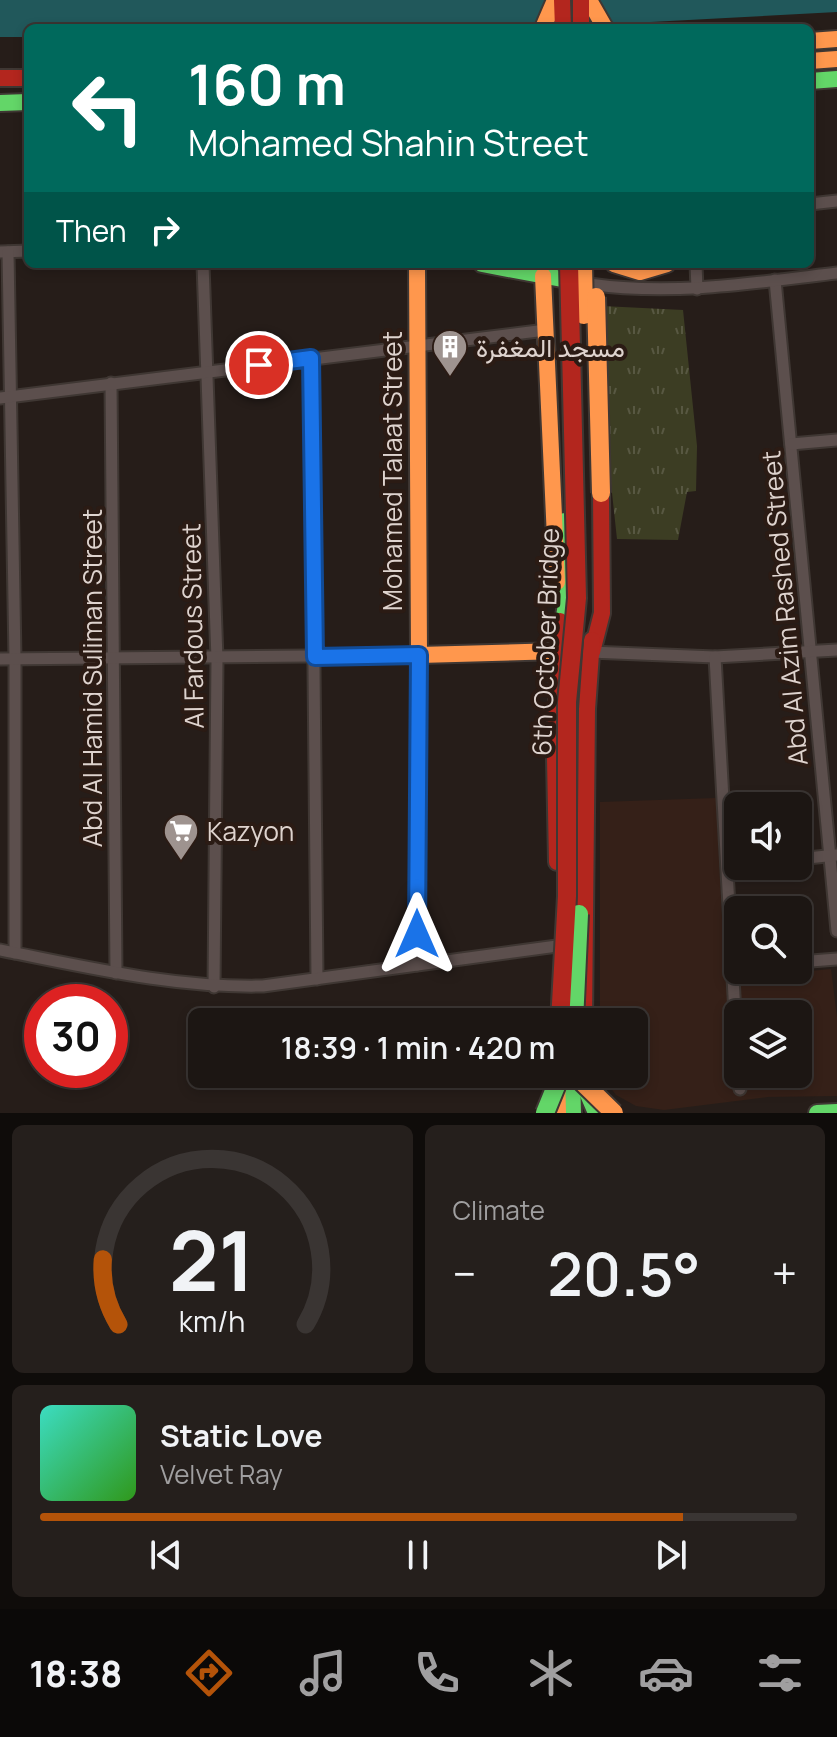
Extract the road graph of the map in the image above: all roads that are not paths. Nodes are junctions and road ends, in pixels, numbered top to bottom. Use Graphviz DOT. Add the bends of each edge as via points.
graph roads {
  1 [pos="555,0"];
  2 [pos="562,0"];
  3 [pos="581,0"];
  4 [pos="589,0"];
  5 [pos="545,24"];
  6 [pos="563,24"];
  7 [pos="581,24"];
  8 [pos="603,24"];
  9 [pos="837,39"];
  10 [pos="814,41"];
  11 [pos="837,59"];
  12 [pos="814,61"];
  13 [pos="0,78"];
  14 [pos="24,78"];
  15 [pos="837,79"];
  16 [pos="814,81"];
  17 [pos="24,102"];
  18 [pos="0,103"];
  19 [pos="837,201"];
  20 [pos="814,204"];
  21 [pos="24,251"];
  22 [pos="4,252"];
  23 [pos="203,268"];
  24 [pos="417,268"];
  25 [pos="502,268"];
  26 [pos="559,268"];
  27 [pos="569,268"];
  28 [pos="583,268"];
  29 [pos="594,268"];
  30 [pos="624,268"];
  31 [pos="658,268"];
  32 [pos="696,268"];
  33 [pos="837,273"];
  34 [pos="543,276"];
  35 [pos="775,280"];
  36 [pos="589,284"];
  37 [pos="697,289"];
  38 [pos="546,330"];
  39 [pos="417,347"];
  40 [pos="311,358"];
  41 [pos="206,371"];
  42 [pos="111,383"];
  43 [pos="5,398"];
  44 [pos="837,440"];
  45 [pos="791,444"];
  46 [pos="561,632"];
  47 [pos="837,650"];
  48 [pos="560,651"];
  49 [pos="811,651"];
  50 [pos="592,652"];
  51 [pos="419,655"];
  52 [pos="315,657"];
  53 [pos="715,657"];
  54 [pos="0,659"];
  55 [pos="15,659"];
  56 [pos="217,659"];
  57 [pos="115,660"];
  58 [pos="726,792"];
  59 [pos="833,855"];
  60 [pos="812,857"];
  61 [pos="837,931"];
  62 [pos="557,946"];
  63 [pos="0,950"];
  64 [pos="15,953"];
  65 [pos="837,959"];
  66 [pos="812,961"];
  67 [pos="417,965"];
  68 [pos="116,973"];
  69 [pos="317,979"];
  70 [pos="214,987"];
  71 [pos="557,1008"];
  72 [pos="558,1008"];
  73 [pos="575,1008"];
  74 [pos="584,1008"];
  75 [pos="552,1088"];
  76 [pos="555,1088"];
  77 [pos="573,1088"];
  78 [pos="585,1088"];
  79 [pos="588,1088"];
  80 [pos="545,1113"];
  81 [pos="555,1113"];
  82 [pos="573,1113"];
  83 [pos="596,1113"];
  84 [pos="614,1113"];
  1 -- 5 [label="main road"];
  2 -- 6 [label="main road"];
  3 -- 7 [label="main road"];
  4 -- 8 [label="main road"];
  9 -- 10 [label="main road"];
  11 -- 12 [label="main road"];
  13 -- 14 [label="main road"];
  15 -- 16 [label="main road"];
  17 -- 18 [label="main road"];
  19 -- 20 [label="street"];
  21 -- 22 [label="street"];
  22 -- 43 [label="street"];
  23 -- 41 [label="street, Al Fardous Street"];
  24 -- 39 [label="main road, Mohamed Talaat Street"];
  25 -- 34 [label="main road"];
  26 -- 46 [label="main road" via="566,605"];
  27 -- 72 [label="main road, 6th October Bridge, bridge" via="577,598 567,702 567,896"];
  28 -- 73 [label="main road, 6th October Bridge, bridge" via="589,609 579,702"];
  29 -- 50 [label="main road, bridge" via="602,613"];
  30 -- 31 [label="main road"];
  32 -- 37 [label="street"];
  33 -- 35 [label="street"];
  34 -- 36 [label="main road"];
  34 -- 38 [label="main road"];
  35 -- 37 [label="street"];
  35 -- 45 [label="street, Abd Al Azim Rashed Street"];
  36 -- 37 [label="street"];
  36 -- 50 [label="main road"];
  38 -- 39 [label="street"];
  38 -- 46 [label="main road"];
  39 -- 40 [label="street"];
  39 -- 51 [label="main road, Mohamed Talaat Street"];
  40 -- 41 [label="street"];
  40 -- 52 [label="street"];
  41 -- 42 [label="street"];
  41 -- 56 [label="street, Al Fardous Street"];
  42 -- 43 [label="street"];
  42 -- 57 [label="street, Abd Al Hamid Suliman Street"];
  43 -- 55 [label="street"];
  44 -- 45 [label="street"];
  45 -- 49 [label="street, Abd Al Azim Rashed Street"];
  46 -- 48 [label="main road"];
  47 -- 49 [label="street"];
  48 -- 50 [label="street"];
  48 -- 51 [label="main road"];
  48 -- 62 [label="main road"];
  49 -- 53 [label="street"];
  49 -- 59 [label="street, Abd Al Azim Rashed Street"];
  50 -- 53 [label="street"];
  50 -- 74 [label="main road"];
  51 -- 52 [label="street"];
  51 -- 67 [label="street, Mohamed Talaat Street"];
  52 -- 56 [label="street"];
  52 -- 69 [label="street"];
  53 -- 58 [label="street"];
  54 -- 55 [label="street"];
  55 -- 57 [label="street"];
  55 -- 64 [label="street"];
  56 -- 57 [label="street"];
  56 -- 70 [label="street, Al Fardous Street"];
  57 -- 68 [label="street, Abd Al Hamid Suliman Street"];
  59 -- 60 [label="street"];
  59 -- 61 [label="street, Abd Al Azim Rashed Street"];
  62 -- 67 [label="street"];
  62 -- 71 [label="main road"];
  63 -- 64 [label="street"];
  64 -- 68 [label="street"];
  65 -- 66 [label="street"];
  67 -- 69 [label="street"];
  68 -- 70 [label="street"];
  69 -- 70 [label="street"];
  75 -- 80 [label="main road, bridge"];
  76 -- 81 [label="main road"];
  77 -- 82 [label="main road"];
  78 -- 83 [label="main road"];
  79 -- 84 [label="main road, bridge"];
}
